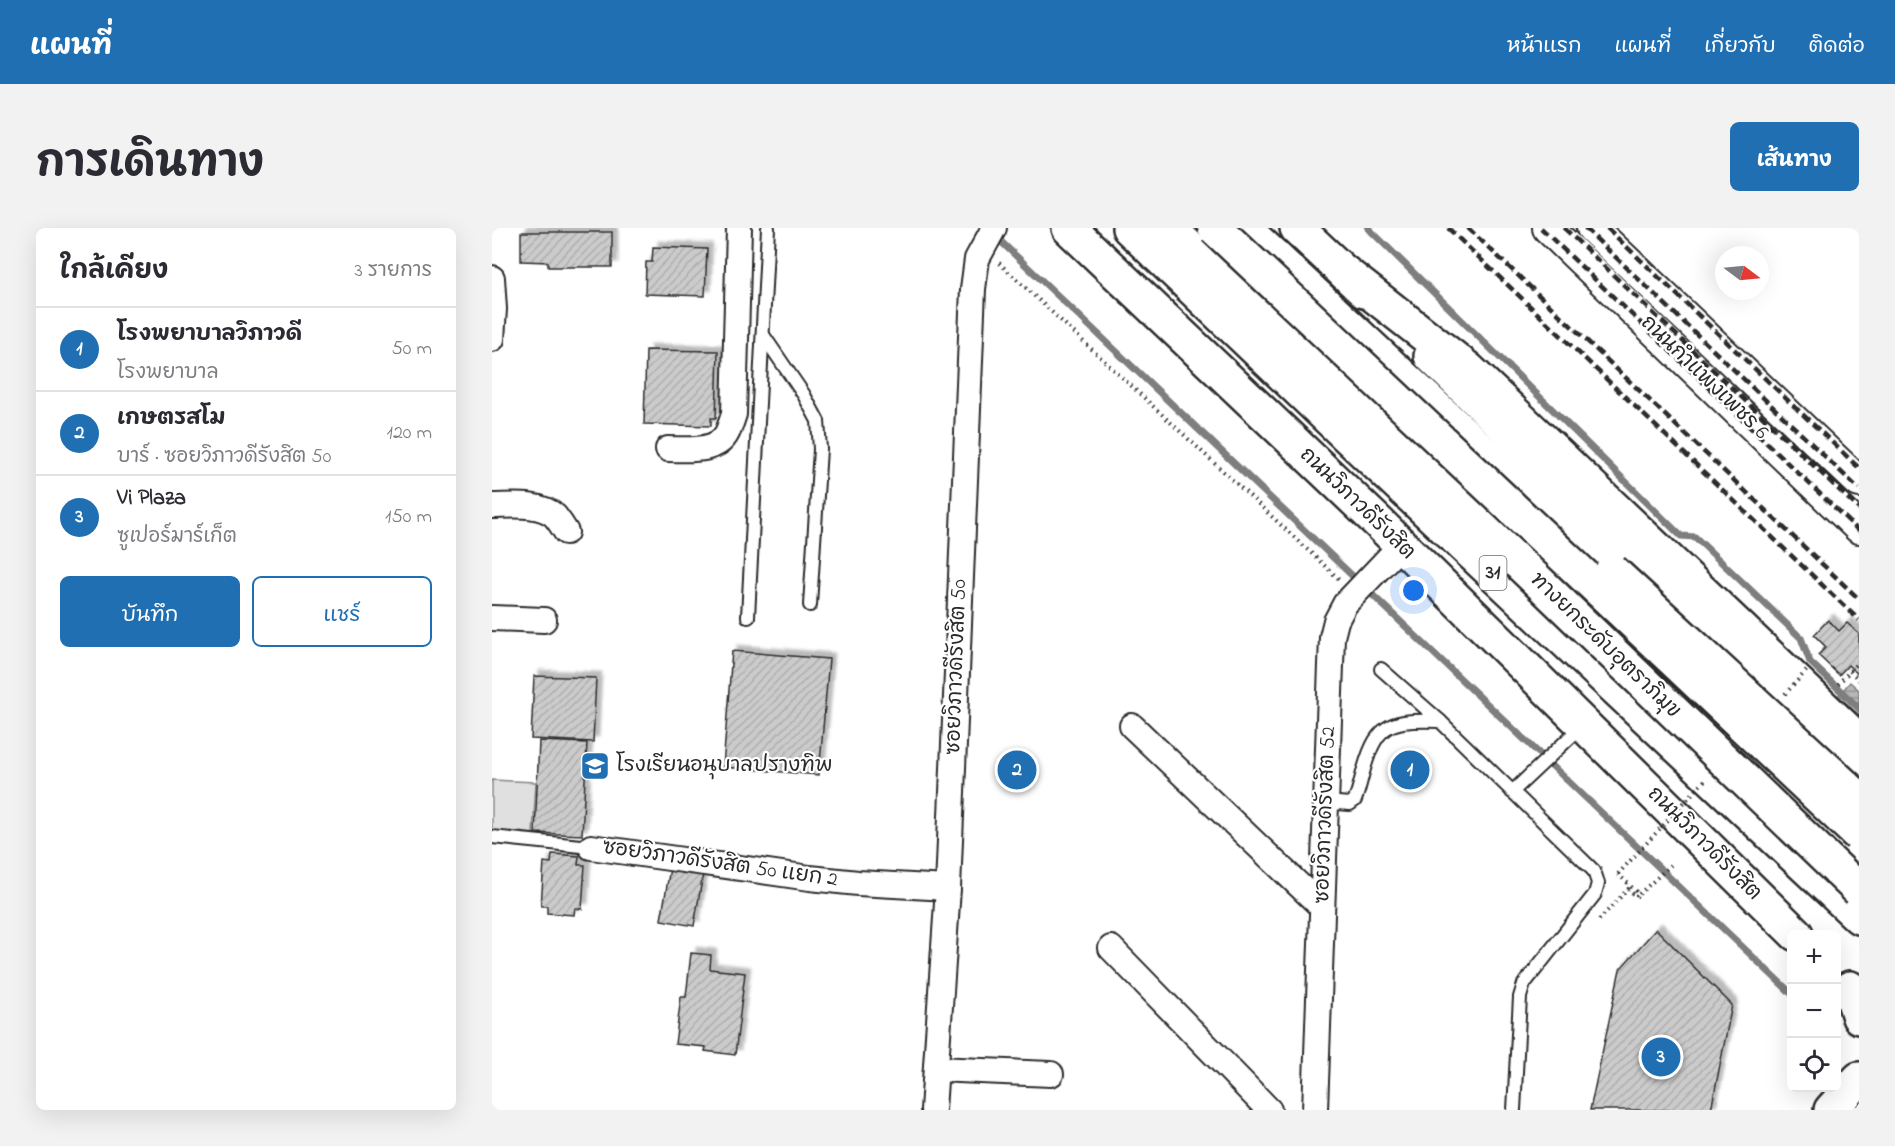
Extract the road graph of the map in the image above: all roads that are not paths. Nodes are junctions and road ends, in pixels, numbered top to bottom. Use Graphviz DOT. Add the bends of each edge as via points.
graph roads {
  1 [pos="739,228"];
  2 [pos="768,228"];
  3 [pos="1070,228"];
  4 [pos="1130,228"];
  5 [pos="1169,228"];
  6 [pos="1215,228"];
  7 [pos="1228,228"];
  8 [pos="1244,228"];
  9 [pos="1297,228"];
  10 [pos="1548,228"];
  11 [pos="1592,228"];
  12 [pos="988,238"];
  13 [pos="1344,272"];
  14 [pos="492,278"];
  15 [pos="763,335"];
  16 [pos="492,339"];
  17 [pos="668,449"];
  18 [pos="1859,482"];
  19 [pos="492,506"];
  20 [pos="1859,528"];
  21 [pos="567,532"];
  22 [pos="1401,545"];
  23 [pos="810,605"];
  24 [pos="748,617"];
  25 [pos="492,618"];
  26 [pos="544,620"];
  27 [pos="1382,669"];
  28 [pos="1440,721"];
  29 [pos="1583,725"];
  30 [pos="1132,726"];
  31 [pos="1859,741"];
  32 [pos="1859,770"];
  33 [pos="1512,792"];
  34 [pos="1859,800"];
  35 [pos="1326,802"];
  36 [pos="1859,813"];
  37 [pos="1859,835"];
  38 [pos="492,837"];
  39 [pos="591,847"];
  40 [pos="948,888"];
  41 [pos="1859,890"];
  42 [pos="1322,907"];
  43 [pos="1859,917"];
  44 [pos="1792,930"];
  45 [pos="1111,948"];
  46 [pos="936,1069"];
  47 [pos="1051,1074"];
  48 [pos="1859,1079"];
  49 [pos="1859,1109"];
  50 [pos="933,1110"];
  51 [pos="1269,1110"];
  52 [pos="1315,1110"];
  53 [pos="1514,1110"];
  54 [pos="1831,1110"];
  55 [pos="1846,1110"];
  1 -- 17 [label="street" via="734,414 727,435 717,444 702,449"];
  2 -- 15 [label="lane"];
  3 -- 22 [label="main road, ถนนวิภาวดีรังสิต / 31"];
  4 -- 43 [label="main road, ถนนวิภาวดีรังสิต / 31"];
  5 -- 41 [label="main road, ทางยกระดับอุตราภิมุข / 31, bridge"];
  6 -- 37 [label="main road, ทางยกระดับอุตราภิมุข, bridge"];
  7 -- 34 [label="main road, bridge" via="1406,380"];
  8 -- 36 [label="main road" via="1641,600"];
  9 -- 13 [label="main road"];
  10 -- 20 [label="street, ถนนกำแพงเพชร 6"];
  11 -- 18 [label="street, ถนนกำแพงเพชร 6"];
  12 -- 40 [label="street, ซอยวิภาวดีรังสิต 50" via="977,259 973,289"];
  13 -- 31 [label="main road" via="1468,369"];
  13 -- 32 [label="main road"];
  14 -- 16 [label="street"];
  15 -- 23 [label="lane" via="818,421 820,449"];
  15 -- 24 [label="lane"];
  19 -- 21 [label="street" via="547,511"];
  22 -- 29 [label="main road, ถนนวิภาวดีรังสิต / 31"];
  22 -- 35 [label="street, ซอยวิภาวดีรังสิต 52" via="1345,604 1336,621 1332,637"];
  25 -- 26 [label="street"];
  27 -- 28 [label="lane"];
  28 -- 33 [label="lane"];
  28 -- 35 [label="lane" via="1396,723 1381,732 1371,747 1355,800 1350,804"];
  29 -- 33 [label="lane"];
  29 -- 44 [label="main road, ถนนวิภาวดีรังสิต / 31"];
  30 -- 42 [label="street"];
  33 -- 53 [label="lane" via="1594,871 1598,883 1595,894 1524,984"];
  35 -- 42 [label="street, ซอยวิภาวดีรังสิต 52"];
  38 -- 39 [label="lane, ซอยวิภาวดีรังสิต 50 แยก 2"];
  39 -- 40 [label="street, ซอยวิภาวดีรังสิต 50 แยก 2" via="810,878"];
  40 -- 46 [label="street, ซอยวิภาวดีรังสิต 50"];
  42 -- 52 [label="street, ซอยวิภาวดีรังสิต 52"];
  45 -- 51 [label="street"];
  46 -- 47 [label="street"];
  46 -- 50 [label="street, ซอยวิภาวดีรังสิต 50"];
  48 -- 54 [label="main road"];
  49 -- 55 [label="main road"];
}
